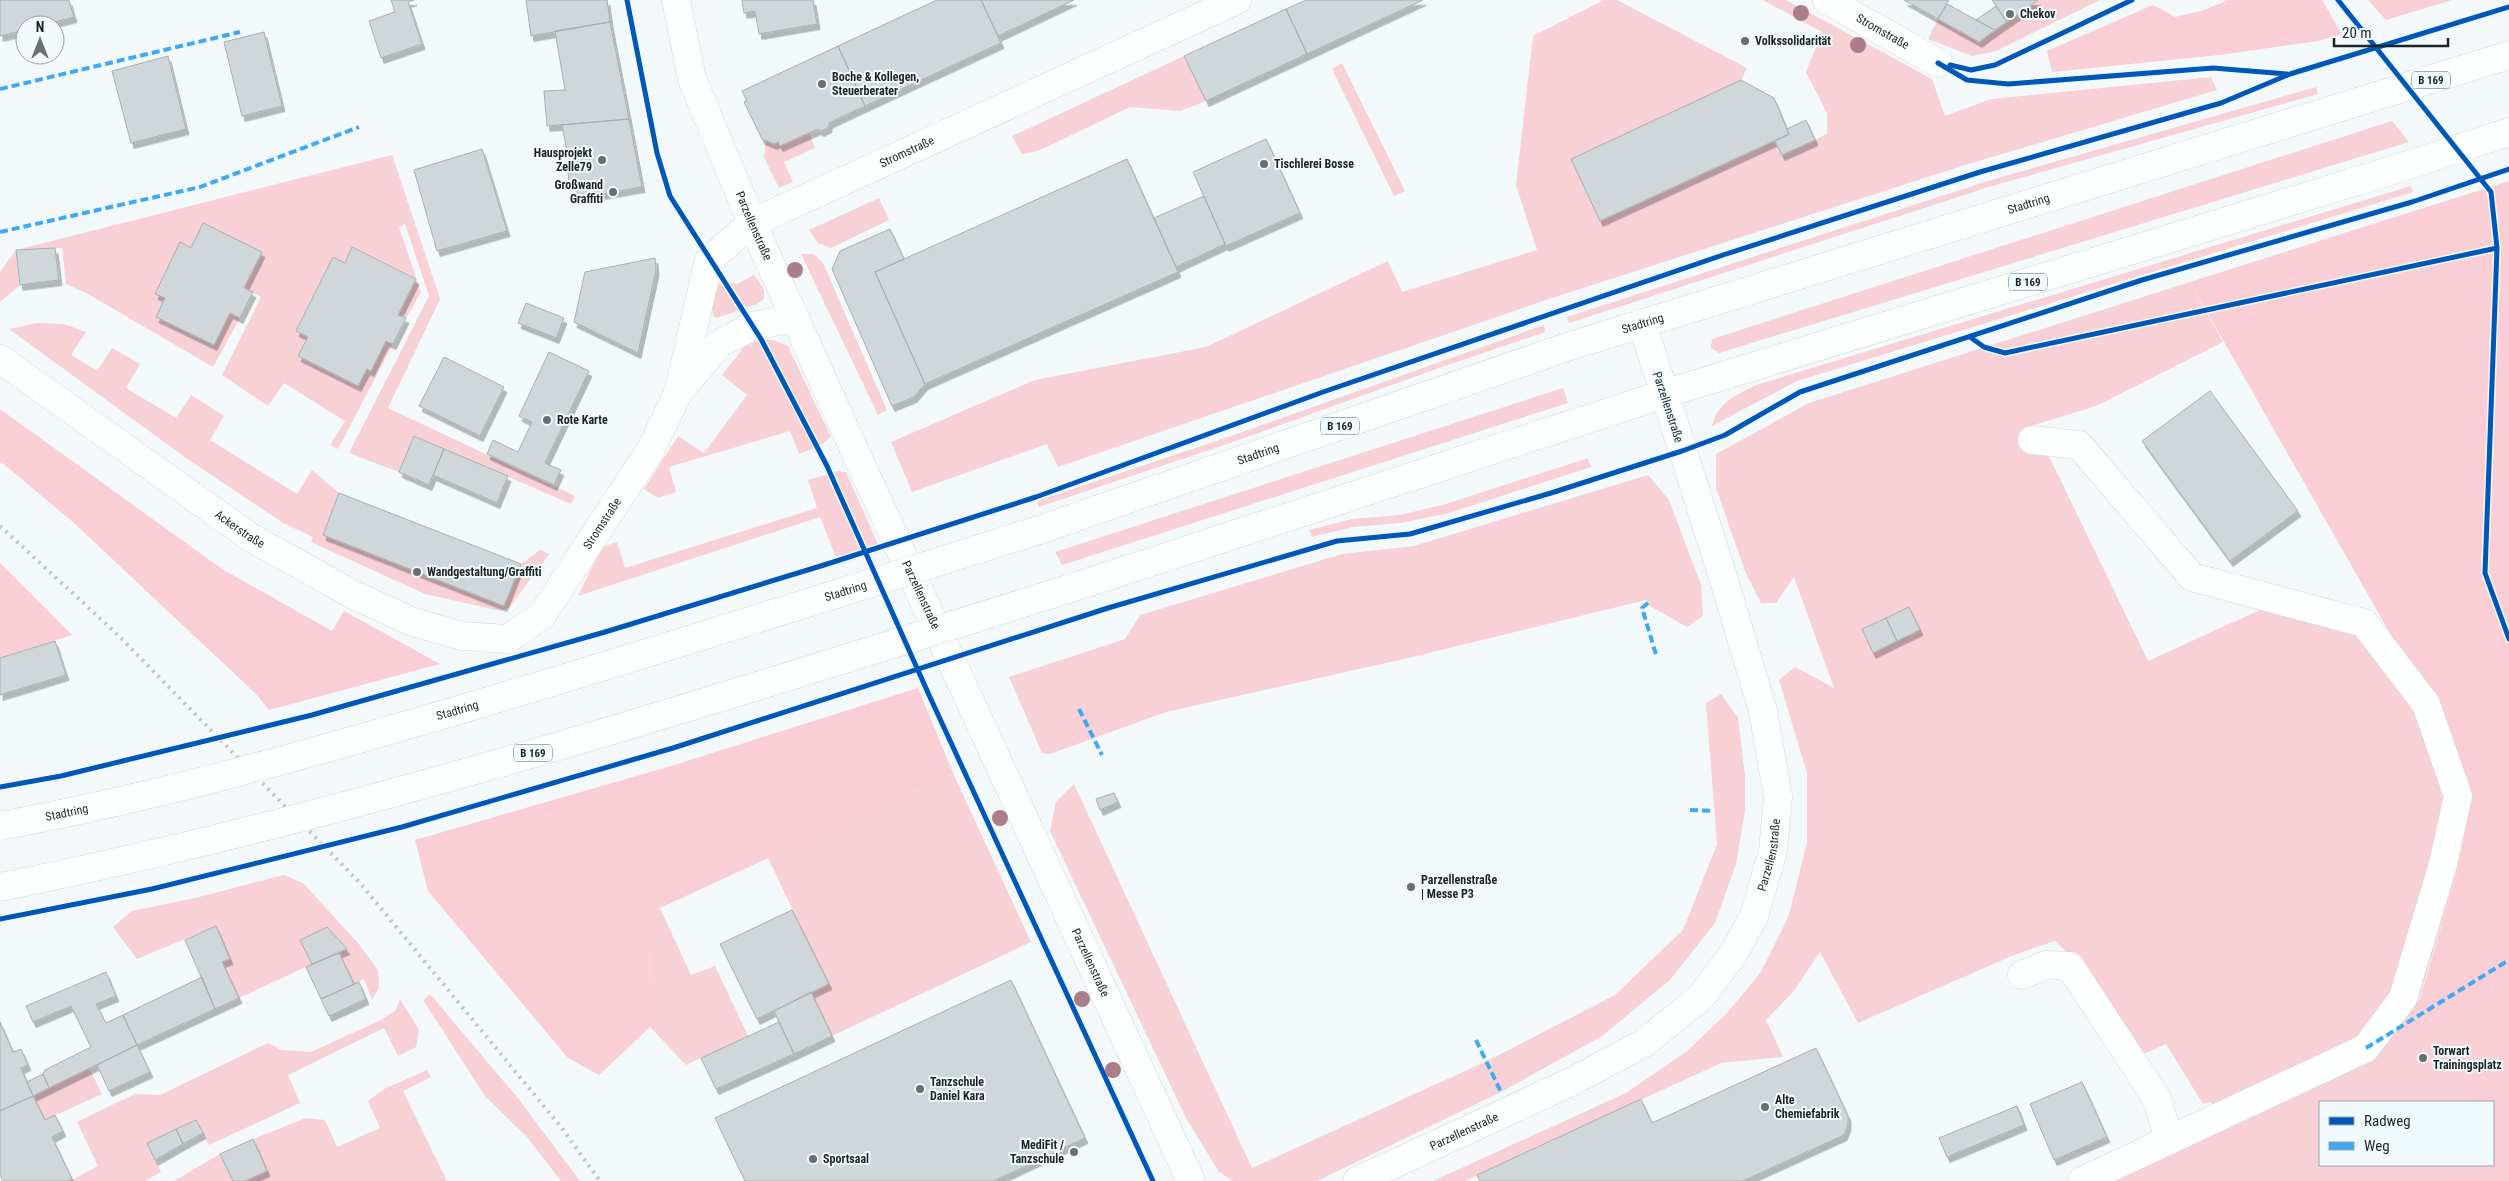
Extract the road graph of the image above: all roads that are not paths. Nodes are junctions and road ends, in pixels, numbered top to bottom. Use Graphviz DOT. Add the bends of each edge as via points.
graph roads {
  1 [pos="676,0"];
  2 [pos="1237,0"];
  3 [pos="1827,0"];
  4 [pos="2509,56"];
  5 [pos="1938,63"];
  6 [pos="2509,132"];
  7 [pos="752,224"];
  8 [pos="795,318"];
  9 [pos="1642,324"];
  10 [pos="0,359"];
  11 [pos="678,393"];
  12 [pos="1664,394"];
  13 [pos="2032,440"];
  14 [pos="508,639"];
  15 [pos="0,826"];
  16 [pos="0,887"];
  17 [pos="2022,975"];
  18 [pos="2169,1140"];
  19 [pos="1191,1181"];
  20 [pos="1357,1181"];
  21 [pos="2082,1181"];
  1 -- 7 [label="main road, Parzellenstraße" via="692,79"];
  2 -- 7 [label="main road, Stromstraße"];
  3 -- 5 [label="main road, Stromstraße"];
  4 -- 9 [label="main road, Stadtring / B 169"];
  6 -- 12 [label="main road, B 169"];
  7 -- 8 [label="main road, Parzellenstraße"];
  7 -- 11 [label="main road, Stromstraße" via="709,260"];
  8 -- 11 [label="main road, Stromstraße" via="752,326 719,344"];
  8 -- 19 [label="main road, Parzellenstraße"];
  9 -- 12 [label="main road, Parzellenstraße"];
  9 -- 15 [label="main road, Stadtring / B 169, bridge" via="1558,350 1039,530 629,660 329,749 80,811"];
  10 -- 14 [label="main road, Ackerstraße" via="250,537 354,595 413,622 462,636"];
  11 -- 14 [label="main road, Stromstraße" via="650,451 542,615"];
  12 -- 16 [label="main road, B 169, bridge" via="1059,592 649,719 370,801 113,865"];
  12 -- 20 [label="main road, Parzellenstraße" via="1763,711 1778,798 1773,851 1754,916 1734,952 1701,997 1636,1047 1571,1082"];
  13 -- 18 [label="main road" via="2078,445 2192,577 2364,624 2426,704 2458,796 2444,864 2403,998 2366,1048"];
  17 -- 18 [label="main road" via="2046,965 2070,966 2157,1099"];
  18 -- 21 [label="main road"];
}
